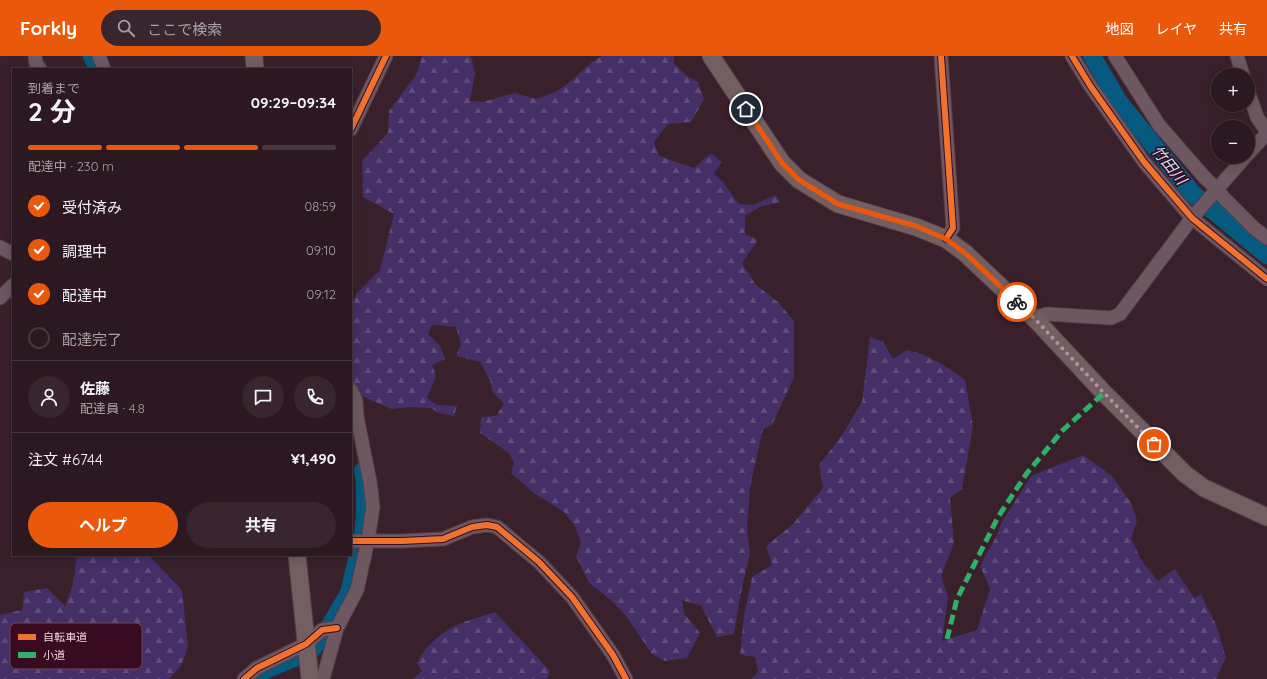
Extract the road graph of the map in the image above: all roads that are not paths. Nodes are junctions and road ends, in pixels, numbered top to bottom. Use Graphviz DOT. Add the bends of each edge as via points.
graph roads {
  1 [pos="35,56"];
  2 [pos="99,56"];
  3 [pos="254,56"];
  4 [pos="386,56"];
  5 [pos="711,56"];
  6 [pos="941,56"];
  7 [pos="1072,56"];
  8 [pos="1115,56"];
  9 [pos="1237,56"];
  10 [pos="39,68"];
  11 [pos="104,68"];
  12 [pos="255,68"];
  13 [pos="1241,68"];
  14 [pos="1255,110"];
  15 [pos="352,127"];
  16 [pos="1267,132"];
  17 [pos="1255,146"];
  18 [pos="1239,164"];
  19 [pos="1215,190"];
  20 [pos="1193,217"];
  21 [pos="1267,238"];
  22 [pos="946,239"];
  23 [pos="0,247"];
  24 [pos="12,253"];
  25 [pos="1267,279"];
  26 [pos="12,287"];
  27 [pos="0,298"];
  28 [pos="1036,320"];
  29 [pos="352,392"];
  30 [pos="1267,517"];
  31 [pos="360,541"];
  32 [pos="297,556"];
  33 [pos="331,629"];
  34 [pos="307,649"];
  35 [pos="244,679"];
  36 [pos="310,679"];
  37 [pos="323,679"];
  38 [pos="626,679"];
  1 -- 10 [label="street"];
  2 -- 11 [label="street"];
  3 -- 12 [label="main road"];
  4 -- 15 [label="street"];
  5 -- 22 [label="main road" via="782,163 799,180 838,204 916,226"];
  6 -- 22 [label="street" via="953,228"];
  7 -- 20 [label="street" via="1144,162"];
  8 -- 19 [label="street" via="1159,125"];
  9 -- 13 [label="street"];
  14 -- 16 [label="street"];
  16 -- 17 [label="street"];
  18 -- 19 [label="street"];
  19 -- 20 [label="street"];
  19 -- 21 [label="street"];
  20 -- 25 [label="street"];
  20 -- 28 [label="street" via="1120,314 1111,318 1048,314"];
  22 -- 28 [label="main road" via="965,253"];
  23 -- 24 [label="street"];
  26 -- 27 [label="street"];
  28 -- 30 [label="main road" via="1185,474 1210,491"];
  29 -- 31 [label="street" via="356,401 356,417 373,507"];
  31 -- 33 [label="street" via="357,590"];
  31 -- 38 [label="street" via="443,539 472,527 497,527 539,562 572,597 613,655"];
  32 -- 34 [label="main road"];
  33 -- 34 [label="street" via="322,630"];
  33 -- 37 [label="street"];
  34 -- 35 [label="street" via="257,668"];
  34 -- 36 [label="main road"];
}
